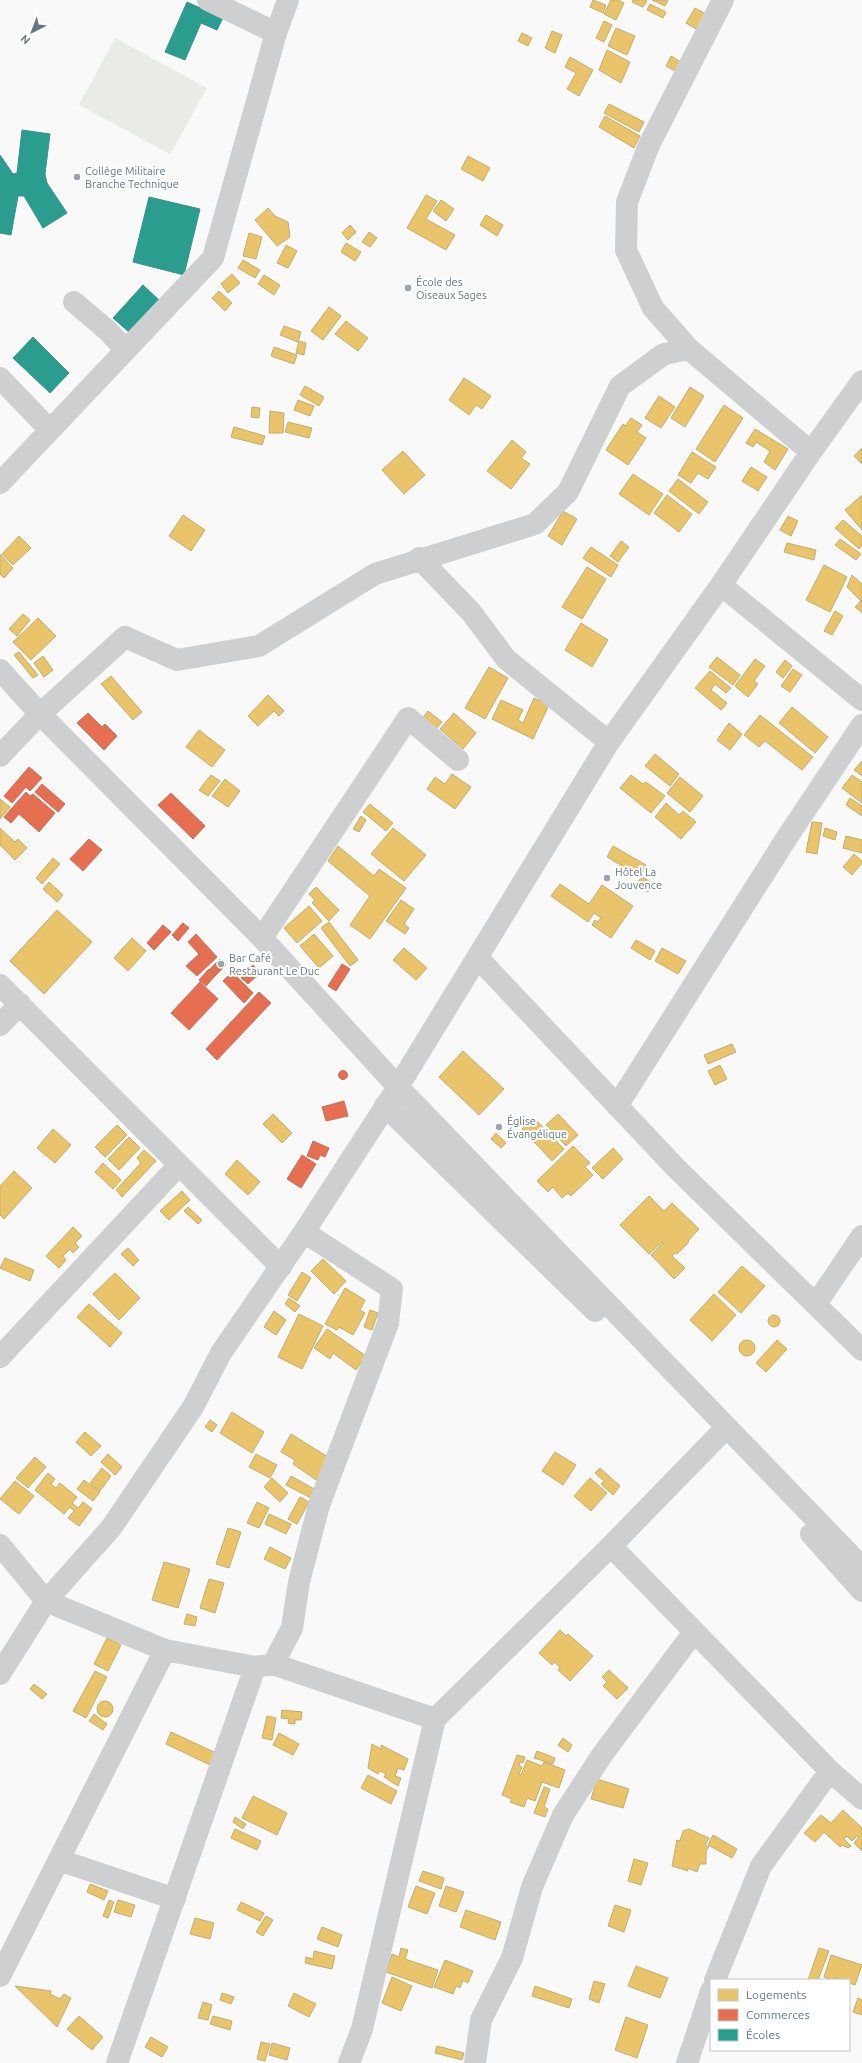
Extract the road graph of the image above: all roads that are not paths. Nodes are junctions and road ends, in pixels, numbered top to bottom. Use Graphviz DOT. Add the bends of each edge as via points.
graph roads {
  1 [pos="208,0"];
  2 [pos="288,0"];
  3 [pos="723,0"];
  4 [pos="276,33"];
  5 [pos="74,302"];
  6 [pos="689,349"];
  7 [pos="126,350"];
  8 [pos="0,378"];
  9 [pos="862,381"];
  10 [pos="49,429"];
  11 [pos="811,452"];
  12 [pos="0,483"];
  13 [pos="419,558"];
  14 [pos="721,585"];
  15 [pos="0,670"];
  16 [pos="862,700"];
  17 [pos="40,714"];
  18 [pos="862,725"];
  19 [pos="609,742"];
  20 [pos="0,756"];
  21 [pos="458,760"];
  22 [pos="262,938"];
  23 [pos="478,958"];
  24 [pos="0,985"];
  25 [pos="20,1004"];
  26 [pos="0,1025"];
  27 [pos="398,1087"];
  28 [pos="385,1106"];
  29 [pos="617,1106"];
  30 [pos="179,1165"];
  31 [pos="304,1232"];
  32 [pos="862,1236"];
  33 [pos="281,1267"];
  34 [pos="816,1304"];
  35 [pos="862,1350"];
  36 [pos="0,1357"];
  37 [pos="720,1434"];
  38 [pos="0,1545"];
  39 [pos="611,1546"];
  40 [pos="862,1567"];
  41 [pos="862,1591"];
  42 [pos="46,1601"];
  43 [pos="694,1632"];
  44 [pos="165,1650"];
  45 [pos="264,1665"];
  46 [pos="0,1674"];
  47 [pos="435,1718"];
  48 [pos="830,1771"];
  49 [pos="862,1799"];
  50 [pos="59,1860"];
  51 [pos="175,1899"];
  52 [pos="0,1976"];
  53 [pos="715,1979"];
  54 [pos="710,1993"];
  55 [pos="117,2063"];
  56 [pos="349,2063"];
  57 [pos="475,2063"];
  58 [pos="687,2063"];
  1 -- 4 [label="street"];
  2 -- 4 [label="street"];
  3 -- 6 [label="street" via="649,145 627,202 626,250 653,308"];
  4 -- 7 [label="street" via="213,258"];
  5 -- 7 [label="street"];
  6 -- 11 [label="street"];
  6 -- 13 [label="street" via="664,354 620,386 568,492 535,524"];
  7 -- 10 [label="street"];
  8 -- 10 [label="street"];
  9 -- 11 [label="street"];
  10 -- 12 [label="street"];
  11 -- 14 [label="street"];
  13 -- 17 [label="street" via="375,574 259,646 177,660 125,637"];
  13 -- 19 [label="street" via="471,612 506,659"];
  14 -- 16 [label="street"];
  14 -- 19 [label="street"];
  15 -- 17 [label="street"];
  17 -- 20 [label="street"];
  17 -- 22 [label="street"];
  18 -- 29 [label="street" via="786,839"];
  19 -- 23 [label="street"];
  21 -- 22 [label="street" via="408,718"];
  22 -- 27 [label="street"];
  23 -- 27 [label="street"];
  23 -- 29 [label="street"];
  24 -- 25 [label="street"];
  25 -- 26 [label="street"];
  25 -- 30 [label="street"];
  27 -- 28 [label="street"];
  27 -- 40 [label="street"];
  28 -- 31 [label="street"];
  28 -- 37 [label="street"];
  29 -- 34 [label="street" via="676,1168"];
  30 -- 33 [label="street"];
  30 -- 36 [label="street"];
  31 -- 33 [label="street"];
  31 -- 45 [label="street" via="392,1289 388,1323 318,1505 292,1628"];
  32 -- 34 [label="street"];
  33 -- 42 [label="street" via="221,1353 192,1407 111,1528"];
  34 -- 35 [label="street"];
  37 -- 39 [label="street"];
  37 -- 41 [label="street"];
  38 -- 42 [label="street"];
  39 -- 43 [label="street"];
  39 -- 47 [label="street"];
  42 -- 44 [label="street"];
  42 -- 46 [label="street"];
  43 -- 48 [label="street"];
  43 -- 57 [label="street" via="602,1755 563,1815 532,1888 512,1958 481,2020"];
  44 -- 45 [label="street"];
  44 -- 50 [label="street"];
  45 -- 47 [label="street"];
  45 -- 51 [label="street"];
  47 -- 56 [label="street" via="362,2029"];
  48 -- 49 [label="street"];
  48 -- 53 [label="street" via="761,1866"];
  50 -- 51 [label="street"];
  50 -- 52 [label="street"];
  51 -- 55 [label="street"];
  54 -- 58 [label="street"];
}
